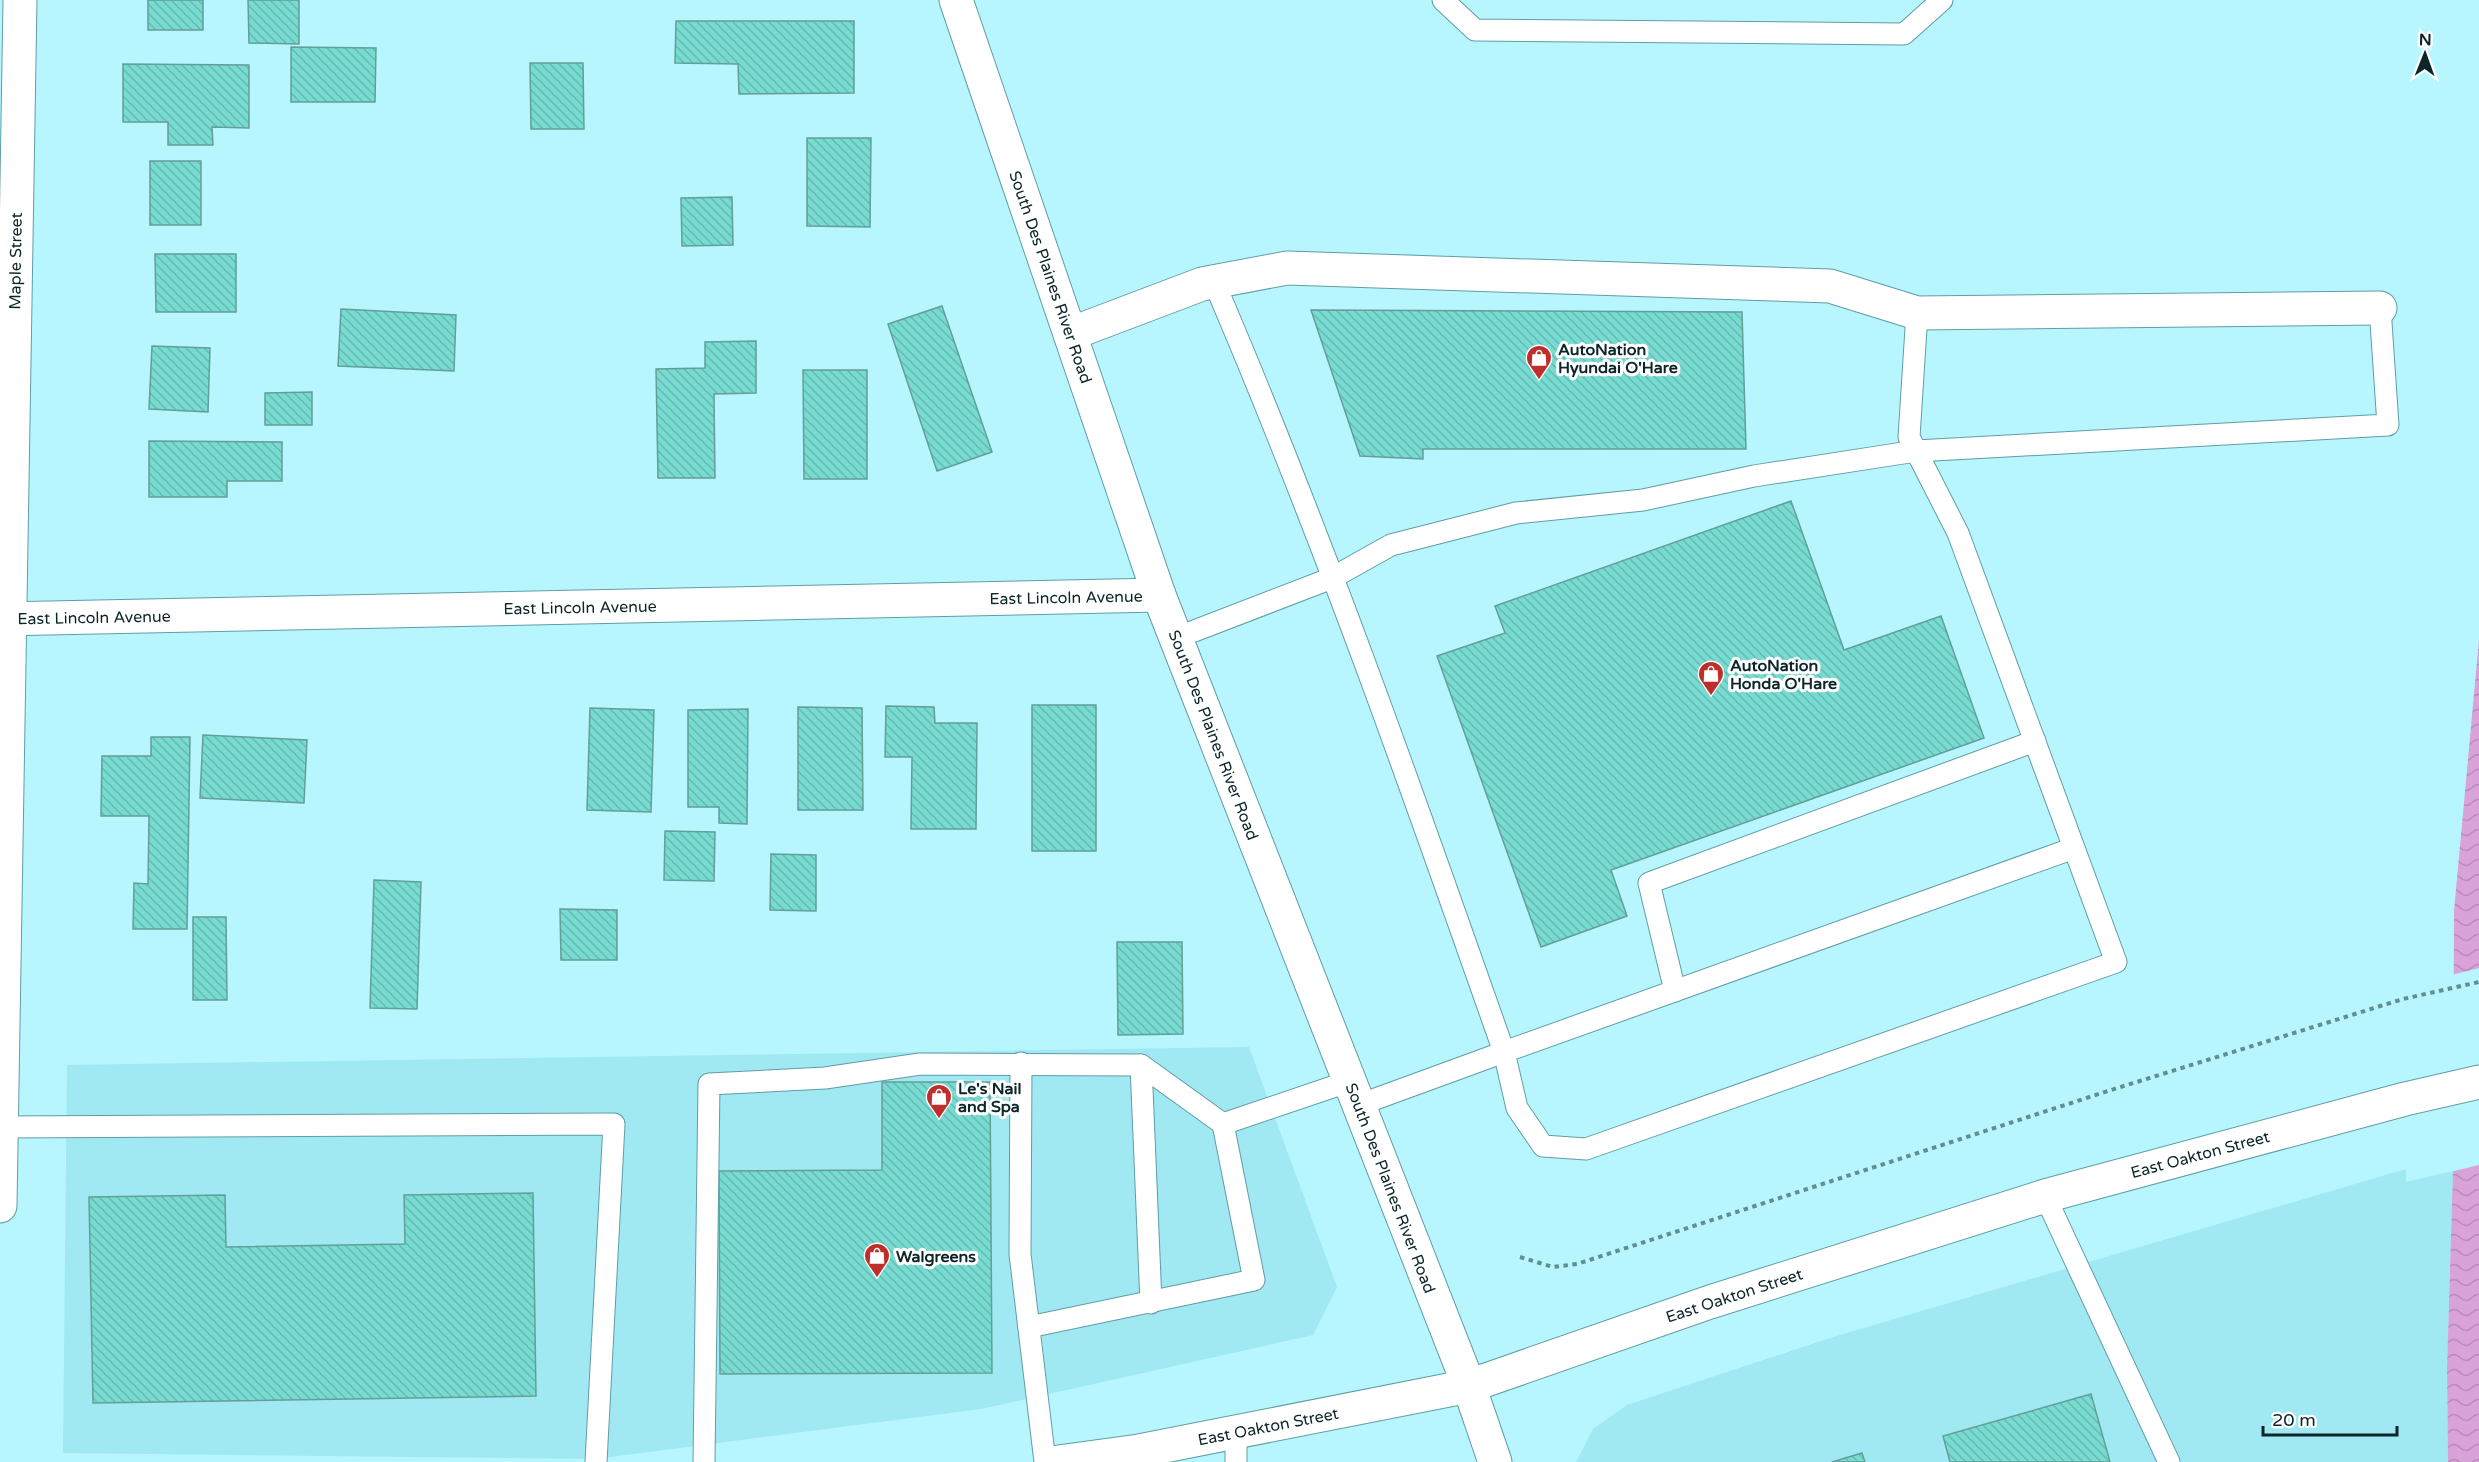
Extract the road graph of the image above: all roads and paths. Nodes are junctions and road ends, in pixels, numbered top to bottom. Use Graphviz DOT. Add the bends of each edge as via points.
graph roads {
  1 [pos="20,0"];
  2 [pos="956,0"];
  3 [pos="1443,0"];
  4 [pos="1942,0"];
  5 [pos="1214,282"];
  6 [pos="2380,308"];
  7 [pos="1917,313"];
  8 [pos="1070,334"];
  9 [pos="1916,451"];
  10 [pos="1332,578"];
  11 [pos="1159,595"];
  12 [pos="5,619"];
  13 [pos="1176,638"];
  14 [pos="2035,741"];
  15 [pos="2074,848"];
  16 [pos="2479,982"];
  17 [pos="1675,991"];
  18 [pos="1504,1052"];
  19 [pos="1021,1063"];
  20 [pos="1141,1065"];
  21 [pos="2479,1082"];
  22 [pos="1354,1093"];
  23 [pos="1223,1124"];
  24 [pos="1,1127"];
  25 [pos="2045,1196"];
  26 [pos="0,1206"];
  27 [pos="1520,1257"];
  28 [pos="1151,1303"];
  29 [pos="1029,1327"];
  30 [pos="1469,1386"];
  31 [pos="1236,1447"];
  32 [pos="596,1462"];
  33 [pos="704,1462"];
  34 [pos="1046,1462"];
  35 [pos="1058,1462"];
  36 [pos="1495,1462"];
  37 [pos="2169,1462"];
  1 -- 12 [label="street, Maple Street"];
  2 -- 8 [label="street, South Des Plaines River Road"];
  3 -- 4 [label="lane" via="1475,30 1904,34"];
  5 -- 7 [label="street" via="1287,268 1830,286"];
  5 -- 8 [label="street"];
  5 -- 10 [label="lane" via="1270,413"];
  6 -- 7 [label="street"];
  6 -- 9 [label="lane" via="2388,424"];
  7 -- 9 [label="lane" via="1909,437"];
  8 -- 11 [label="street, South Des Plaines River Road"];
  9 -- 10 [label="lane" via="1754,476 1643,500 1516,513 1391,544"];
  9 -- 14 [label="lane" via="1958,533"];
  10 -- 13 [label="lane"];
  10 -- 18 [label="lane" via="1410,783"];
  11 -- 12 [label="street, East Lincoln Avenue"];
  11 -- 13 [label="street, South Des Plaines River Road"];
  12 -- 24 [label="street, Maple Street"];
  13 -- 22 [label="street, South Des Plaines River Road"];
  14 -- 15 [label="lane"];
  14 -- 17 [label="lane" via="1649,883"];
  15 -- 17 [label="lane"];
  15 -- 18 [label="lane" via="2116,962 2105,966 1586,1149 1543,1146 1517,1108"];
  16 -- 27 [label="path" via="2403,999 2111,1089 1577,1264 1553,1267"];
  17 -- 18 [label="lane"];
  18 -- 22 [label="lane"];
  19 -- 20 [label="lane"];
  19 -- 29 [label="lane" via="1020,1254"];
  19 -- 33 [label="lane" via="920,1064 825,1078 709,1084"];
  20 -- 23 [label="lane"];
  20 -- 28 [label="lane"];
  21 -- 25 [label="street, East Oakton Street"];
  22 -- 23 [label="lane"];
  22 -- 30 [label="street, South Des Plaines River Road"];
  23 -- 28 [label="lane" via="1254,1280"];
  24 -- 26 [label="street, Maple Street"];
  24 -- 32 [label="lane" via="614,1124"];
  25 -- 30 [label="street, East Oakton Street" via="1710,1302"];
  25 -- 37 [label="lane"];
  28 -- 29 [label="lane"];
  29 -- 34 [label="lane"];
  30 -- 31 [label="street, East Oakton Street"];
  30 -- 36 [label="street, South Des Plaines River Road"];
  31 -- 35 [label="street, East Oakton Street" via="1139,1451"];
}
